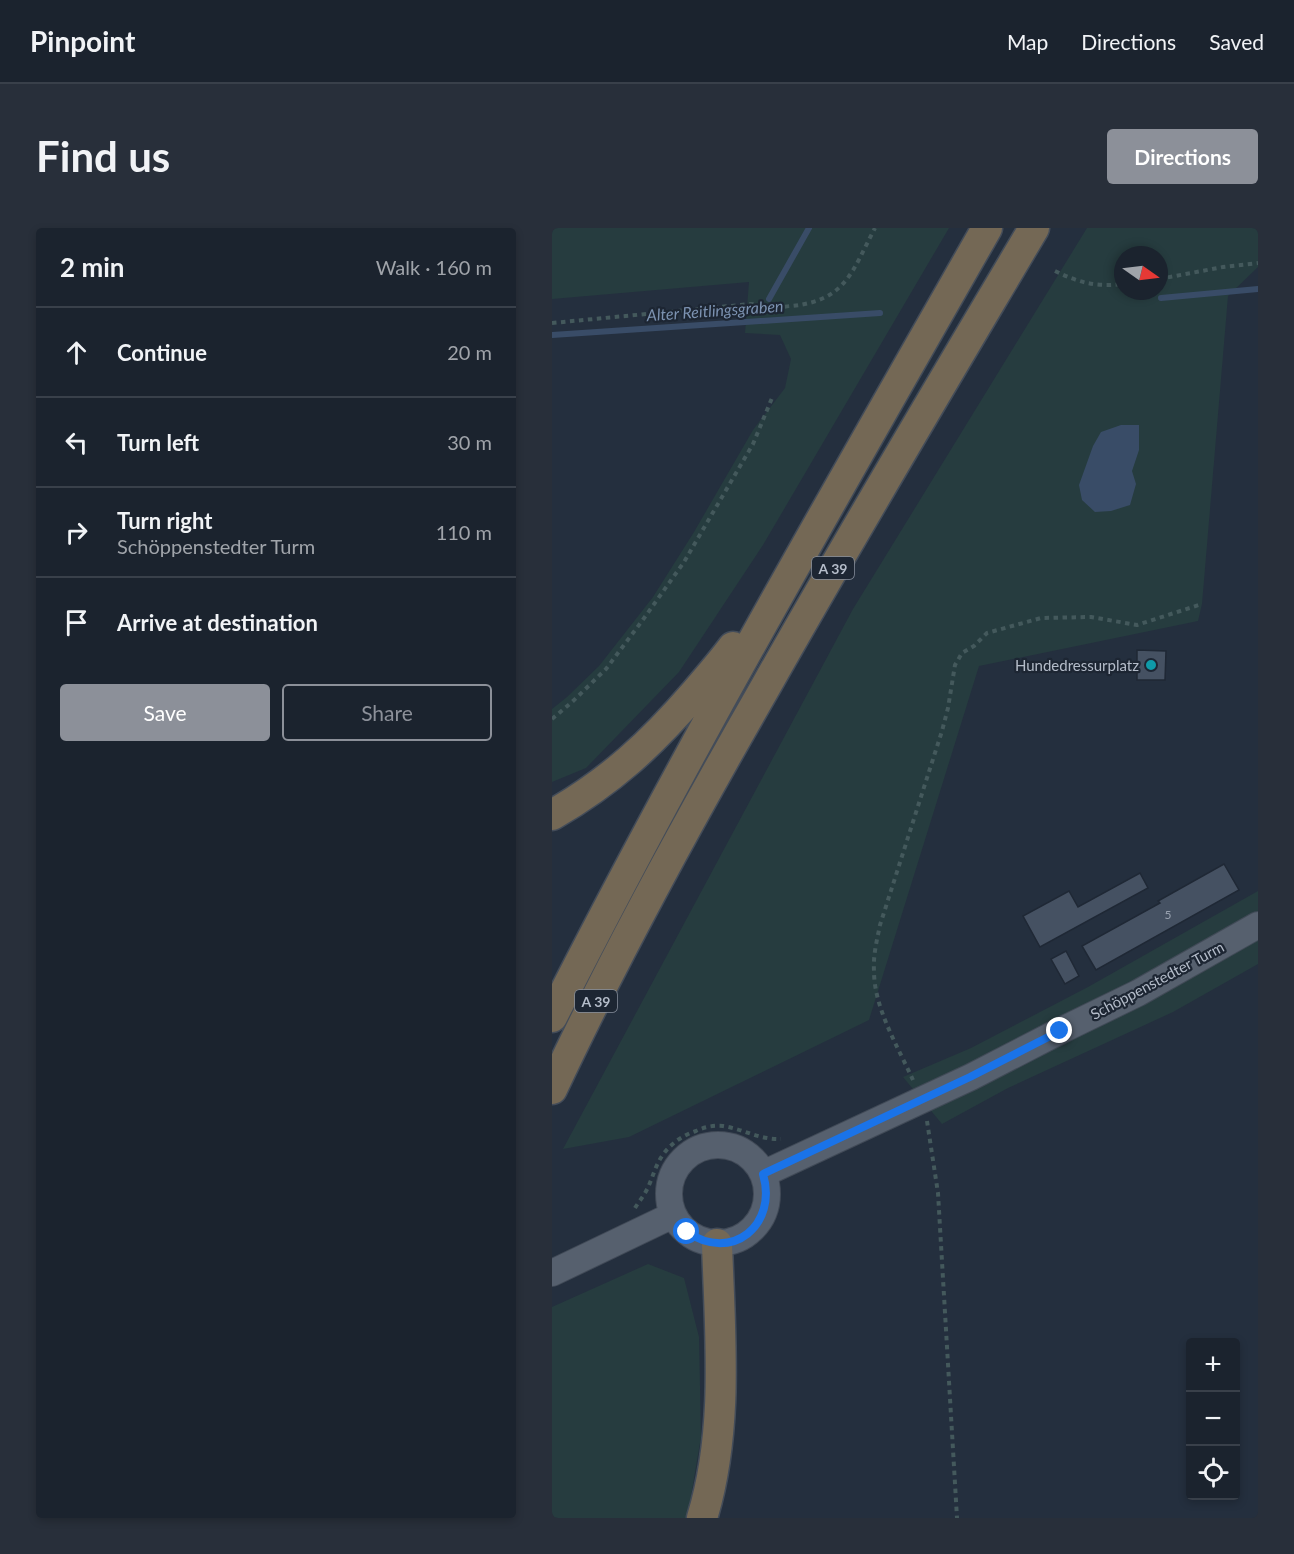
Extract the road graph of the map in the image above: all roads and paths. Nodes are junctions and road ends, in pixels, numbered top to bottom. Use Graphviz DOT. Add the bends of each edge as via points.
graph roads {
  1 [pos="875,228"];
  2 [pos="987,228"];
  3 [pos="1034,228"];
  4 [pos="1258,263"];
  5 [pos="1055,271"];
  6 [pos="1168,277"];
  7 [pos="1114,285"];
  8 [pos="552,323"];
  9 [pos="772,398"];
  10 [pos="808,542"];
  11 [pos="1202,604"];
  12 [pos="552,719"];
  13 [pos="552,815"];
  14 [pos="1258,925"];
  15 [pos="552,1017"];
  16 [pos="552,1089"];
  17 [pos="922,1100"];
  18 [pos="774,1139"];
  19 [pos="763,1174"];
  20 [pos="635,1208"];
  21 [pos="673,1215"];
  22 [pos="717,1244"];
  23 [pos="552,1274"];
  24 [pos="702,1518"];
  25 [pos="957,1518"];
  1 -- 8 [label="path" via="842,286 804,304 773,308 751,304"];
  2 -- 10 [label="highway, A 39"];
  3 -- 16 [label="highway, A 39" via="840,555 701,800"];
  4 -- 6 [label="path"];
  5 -- 7 [label="path" via="1086,284"];
  9 -- 12 [label="path" via="753,444 684,562 606,669"];
  10 -- 13 [label="highway" via="723,660 666,726 615,774"];
  10 -- 15 [label="highway, A 39" via="685,762"];
  11 -- 17 [label="path" via="1137,625 1092,617 1041,618 987,633 962,653 955,664 942,731 874,952 879,1004"];
  14 -- 17 [label="main road, Schöppenstedter Turm" via="1138,993"];
  17 -- 19 [label="main road, Schöppenstedter Turm"];
  17 -- 25 [label="path" via="939,1193"];
  18 -- 20 [label="path" via="720,1126 693,1132 679,1139 658,1161"];
  19 -- 21 [label="main road" via="752,1159 726,1145 692,1152 670,1180"];
  19 -- 22 [label="main road" via="767,1195 756,1226 738,1239"];
  21 -- 22 [label="main road" via="696,1239"];
  21 -- 23 [label="main road"];
  22 -- 24 [label="highway" via="719,1431 716,1462"];
}
